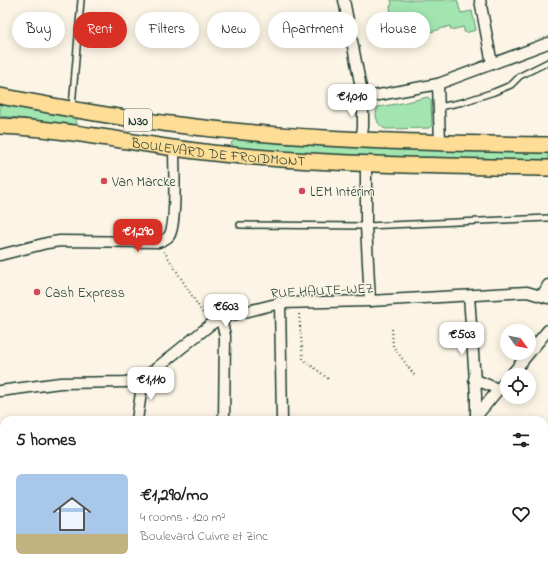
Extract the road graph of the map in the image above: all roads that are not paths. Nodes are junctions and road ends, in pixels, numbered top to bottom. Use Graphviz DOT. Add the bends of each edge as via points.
graph roads {
  1 [pos="81,0"];
  2 [pos="344,0"];
  3 [pos="480,0"];
  4 [pos="548,43"];
  5 [pos="548,62"];
  6 [pos="492,64"];
  7 [pos="438,84"];
  8 [pos="0,96"];
  9 [pos="363,98"];
  10 [pos="439,107"];
  11 [pos="72,110"];
  12 [pos="0,126"];
  13 [pos="361,139"];
  14 [pos="440,143"];
  15 [pos="548,145"];
  16 [pos="174,149"];
  17 [pos="366,165"];
  18 [pos="548,168"];
  19 [pos="548,218"];
  20 [pos="240,225"];
  21 [pos="366,226"];
  22 [pos="0,255"];
  23 [pos="548,285"];
  24 [pos="469,296"];
  25 [pos="545,297"];
  26 [pos="370,301"];
  27 [pos="280,303"];
  28 [pos="221,318"];
  29 [pos="548,330"];
  30 [pos="516,368"];
  31 [pos="143,379"];
  32 [pos="474,379"];
  33 [pos="500,388"];
  34 [pos="498,390"];
  35 [pos="0,391"];
  36 [pos="138,416"];
  37 [pos="224,416"];
  38 [pos="282,416"];
  39 [pos="476,416"];
  40 [pos="478,416"];
  1 -- 11 [label="lane"];
  2 -- 9 [label="street"];
  3 -- 6 [label="street"];
  4 -- 6 [label="street"];
  5 -- 10 [label="lane" via="494,92"];
  6 -- 7 [label="street"];
  7 -- 9 [label="street"];
  7 -- 10 [label="street"];
  8 -- 11 [label="main road, BOULEVARD DE FROIDMONT / N30"];
  9 -- 13 [label="street"];
  10 -- 14 [label="street"];
  11 -- 13 [label="main road, BOULEVARD DE FROIDMONT / N30" via="276,135"];
  12 -- 16 [label="main road, BOULEVARD DE FROIDMONT / N30" via="36,128"];
  13 -- 14 [label="main road, N30"];
  14 -- 15 [label="main road, N30"];
  16 -- 17 [label="main road, BOULEVARD DE FROIDMONT / N30"];
  16 -- 22 [label="street" via="174,222 169,236 158,242 60,241"];
  17 -- 18 [label="main road, BOULEVARD DE FROIDMONT"];
  17 -- 21 [label="street"];
  19 -- 21 [label="lane"];
  20 -- 21 [label="lane"];
  21 -- 26 [label="street"];
  23 -- 25 [label="street"];
  24 -- 25 [label="street, RUE HAUTE-WEZ" via="527,292"];
  24 -- 26 [label="street, RUE HAUTE-WEZ"];
  24 -- 32 [label="street"];
  26 -- 27 [label="street, RUE HAUTE-WEZ"];
  27 -- 28 [label="street, RUE HAUTE-WEZ"];
  27 -- 38 [label="street"];
  28 -- 31 [label="street, RUE HAUTE-WEZ"];
  28 -- 37 [label="street" via="225,336"];
  29 -- 30 [label="street"];
  31 -- 35 [label="street" via="125,382 60,383"];
  31 -- 36 [label="street"];
  32 -- 34 [label="street"];
  32 -- 39 [label="street"];
  33 -- 34 [label="street"];
  34 -- 40 [label="street"];
}
